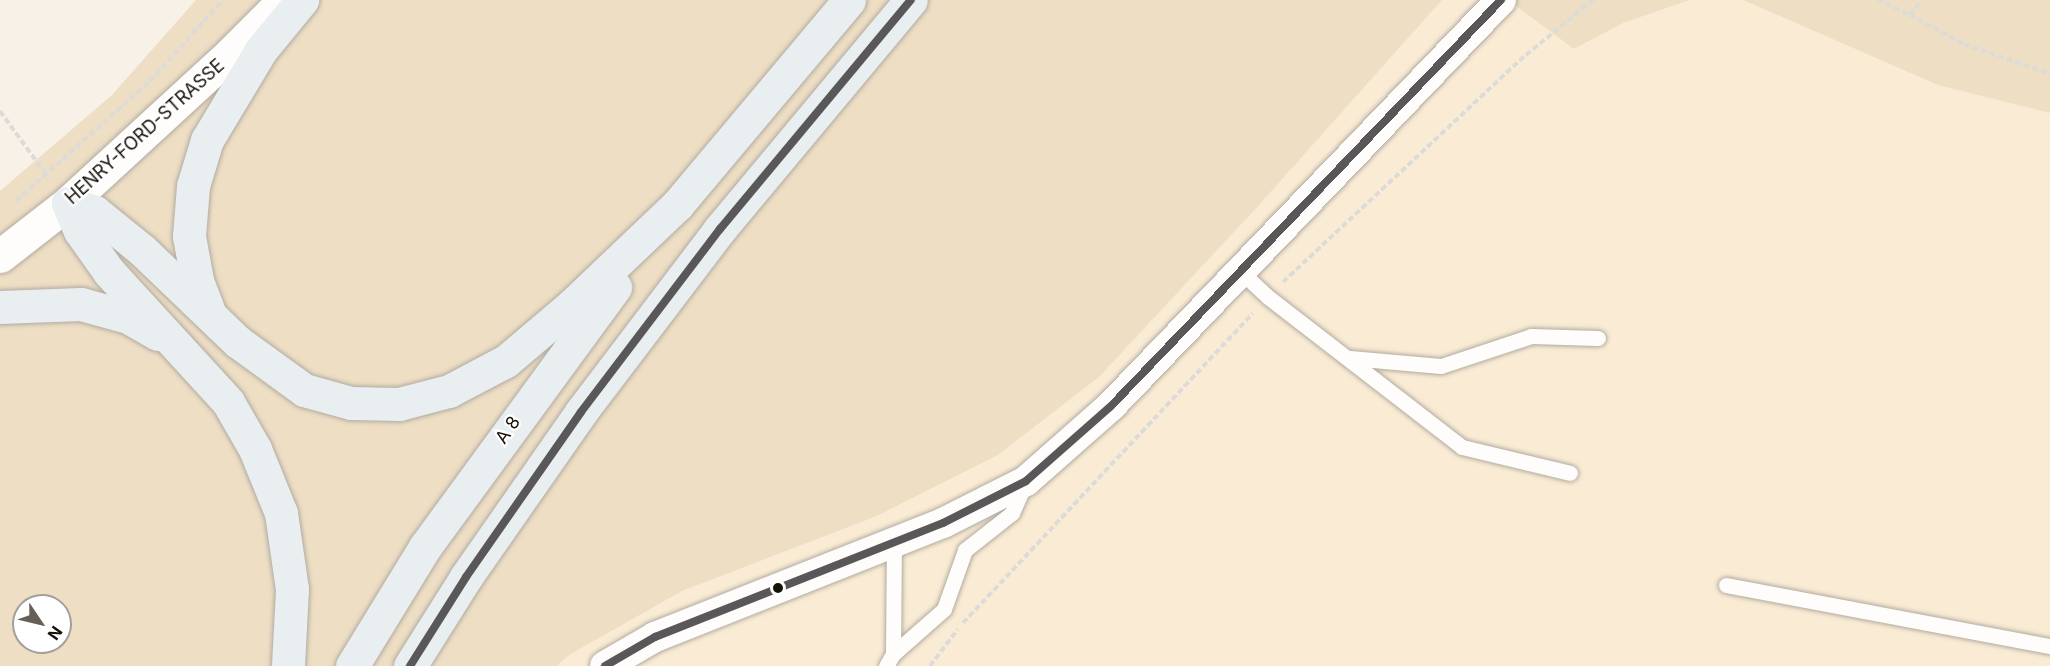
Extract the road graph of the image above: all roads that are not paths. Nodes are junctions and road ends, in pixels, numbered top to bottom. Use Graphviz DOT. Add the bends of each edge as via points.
graph roads {
  1 [pos="284,0"];
  2 [pos="302,0"];
  3 [pos="849,0"];
  4 [pos="911,0"];
  5 [pos="1501,0"];
  6 [pos="68,203"];
  7 [pos="678,204"];
  8 [pos="0,256"];
  9 [pos="1238,269"];
  10 [pos="0,307"];
  11 [pos="210,314"];
  12 [pos="1598,338"];
  13 [pos="173,343"];
  14 [pos="1350,358"];
  15 [pos="1570,473"];
  16 [pos="1026,481"];
  17 [pos="894,542"];
  18 [pos="1726,585"];
  19 [pos="2050,646"];
  20 [pos="889,660"];
  21 [pos="288,666"];
  22 [pos="351,666"];
  23 [pos="410,666"];
  24 [pos="605,666"];
  1 -- 6 [label="street, HENRY-FORD-STRASSE"];
  2 -- 11 [label="highway" via="261,50 207,140 196,177 189,236 197,280"];
  3 -- 7 [label="highway, A 8"];
  4 -- 23 [label="highway" via="720,229 581,412 466,577"];
  5 -- 9 [label="street"];
  6 -- 8 [label="street, HENRY-FORD-STRASSE"];
  6 -- 11 [label="highway" via="95,212"];
  6 -- 13 [label="highway" via="80,231 109,272"];
  7 -- 11 [label="highway" via="572,305 506,361 449,391 399,404 351,403 304,390 238,342"];
  7 -- 22 [label="highway, A 8 / A 8" via="542,382 425,547"];
  9 -- 14 [label="lane" via="1268,297"];
  9 -- 16 [label="street" via="1111,406"];
  10 -- 13 [label="highway" via="81,304 128,317"];
  12 -- 14 [label="lane" via="1531,336 1440,366"];
  13 -- 21 [label="highway" via="228,402 255,448 281,513 292,589"];
  14 -- 15 [label="lane" via="1462,447"];
  16 -- 17 [label="street"];
  16 -- 20 [label="lane" via="1012,513 964,550 944,609"];
  17 -- 20 [label="lane"];
  17 -- 24 [label="street" via="690,622"];
  18 -- 19 [label="lane"];
}
